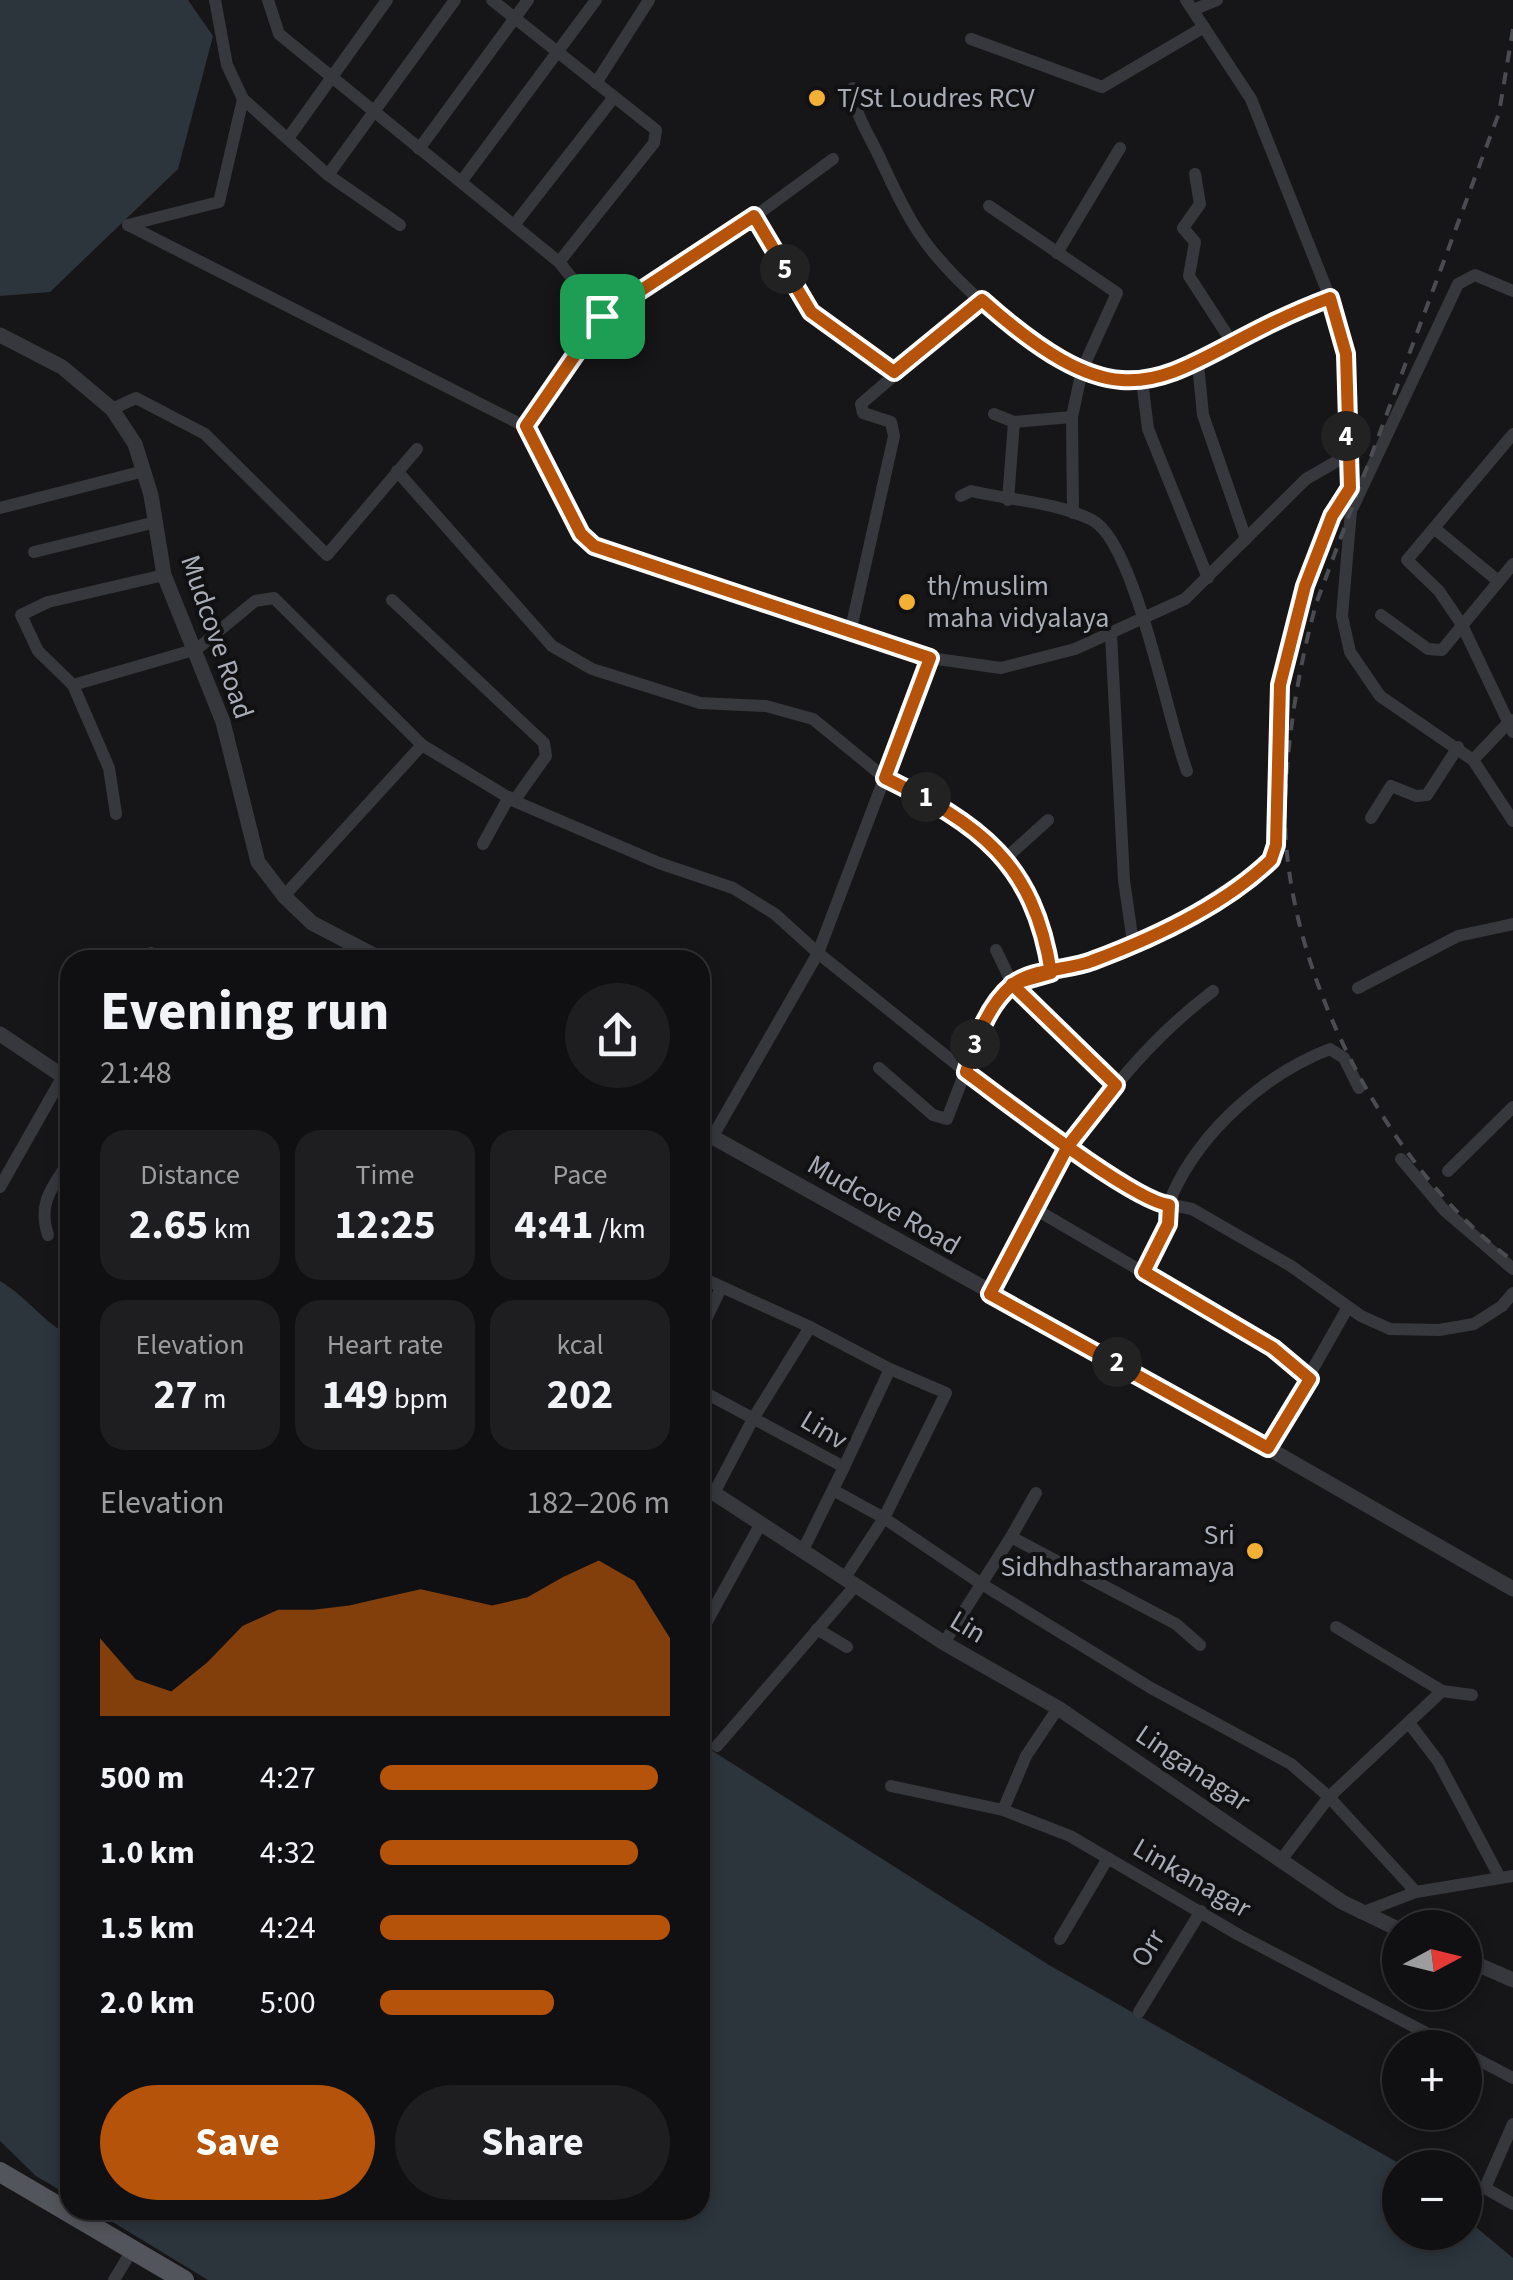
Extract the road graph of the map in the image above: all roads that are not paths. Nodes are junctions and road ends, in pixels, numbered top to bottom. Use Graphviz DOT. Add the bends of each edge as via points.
graph roads {
  1 [pos="215,0"];
  2 [pos="268,0"];
  3 [pos="386,0"];
  4 [pos="455,0"];
  5 [pos="492,0"];
  6 [pos="528,0"];
  7 [pos="596,0"];
  8 [pos="649,0"];
  9 [pos="1217,0"];
  10 [pos="1190,5"];
  11 [pos="514,18"];
  12 [pos="1204,27"];
  13 [pos="972,39"];
  14 [pos="556,51"];
  15 [pos="330,76"];
  16 [pos="596,82"];
  17 [pos="852,88"];
  18 [pos="614,97"];
  19 [pos="243,98"];
  20 [pos="375,112"];
  21 [pos="289,138"];
  22 [pos="420,148"];
  23 [pos="1120,148"];
  24 [pos="833,158"];
  25 [pos="328,174"];
  26 [pos="1195,174"];
  27 [pos="461,182"];
  28 [pos="989,206"];
  29 [pos="754,216"];
  30 [pos="400,225"];
  31 [pos="514,226"];
  32 [pos="1057,252"];
  33 [pos="558,262"];
  34 [pos="1513,291"];
  35 [pos="1330,298"];
  36 [pos="982,300"];
  37 [pos="602,316"];
  38 [pos="0,335"];
  39 [pos="1233,344"];
  40 [pos="1198,364"];
  41 [pos="1082,370"];
  42 [pos="894,372"];
  43 [pos="1142,381"];
  44 [pos="112,408"];
  45 [pos="994,414"];
  46 [pos="1072,417"];
  47 [pos="1014,422"];
  48 [pos="526,426"];
  49 [pos="1513,434"];
  50 [pos="418,449"];
  51 [pos="1346,456"];
  52 [pos="144,471"];
  53 [pos="397,471"];
  54 [pos="1350,488"];
  55 [pos="961,496"];
  56 [pos="1008,500"];
  57 [pos="0,508"];
  58 [pos="1351,512"];
  59 [pos="1072,513"];
  60 [pos="156,522"];
  61 [pos="1434,528"];
  62 [pos="1246,538"];
  63 [pos="34,552"];
  64 [pos="1513,564"];
  65 [pos="164,576"];
  66 [pos="1208,578"];
  67 [pos="1496,580"];
  68 [pos="392,600"];
  69 [pos="1380,615"];
  70 [pos="1146,619"];
  71 [pos="1462,625"];
  72 [pos="850,633"];
  73 [pos="1112,634"];
  74 [pos="197,648"];
  75 [pos="930,658"];
  76 [pos="73,685"];
  77 [pos="1512,724"];
  78 [pos="422,746"];
  79 [pos="1458,747"];
  80 [pos="1473,760"];
  81 [pos="1188,771"];
  82 [pos="885,778"];
  83 [pos="511,799"];
  84 [pos="116,814"];
  85 [pos="1371,818"];
  86 [pos="1048,820"];
  87 [pos="1513,821"];
  88 [pos="483,844"];
  89 [pos="1006,859"];
  90 [pos="284,896"];
  91 [pos="1513,924"];
  92 [pos="1133,943"];
  93 [pos="364,950"];
  94 [pos="996,950"];
  95 [pos="818,954"];
  96 [pos="1051,973"];
  97 [pos="1012,984"];
  98 [pos="1358,988"];
  99 [pos="1213,991"];
  100 [pos="0,1034"];
  101 [pos="879,1068"];
  102 [pos="966,1072"];
  103 [pos="60,1074"];
  104 [pos="1116,1085"];
  105 [pos="60,1088"];
  106 [pos="1359,1088"];
  107 [pos="1513,1106"];
  108 [pos="710,1127"];
  109 [pos="710,1135"];
  110 [pos="1068,1146"];
  111 [pos="1401,1160"];
  112 [pos="1448,1172"];
  113 [pos="60,1175"];
  114 [pos="0,1187"];
  115 [pos="1169,1205"];
  116 [pos="1035,1208"];
  117 [pos="48,1234"];
  118 [pos="1513,1268"];
  119 [pos="1144,1272"];
  120 [pos="710,1282"];
  121 [pos="721,1288"];
  122 [pos="1513,1293"];
  123 [pos="990,1294"];
  124 [pos="1348,1307"];
  125 [pos="710,1311"];
  126 [pos="810,1328"];
  127 [pos="890,1370"];
  128 [pos="1310,1379"];
  129 [pos="710,1396"];
  130 [pos="752,1419"];
  131 [pos="1268,1448"];
  132 [pos="844,1466"];
  133 [pos="710,1484"];
  134 [pos="833,1490"];
  135 [pos="710,1491"];
  136 [pos="1036,1493"];
  137 [pos="884,1518"];
  138 [pos="760,1525"];
  139 [pos="1011,1537"];
  140 [pos="802,1552"];
  141 [pos="850,1582"];
  142 [pos="980,1584"];
  143 [pos="1513,1589"];
  144 [pos="710,1616"];
  145 [pos="1336,1627"];
  146 [pos="817,1629"];
  147 [pos="944,1642"];
  148 [pos="1200,1645"];
  149 [pos="847,1647"];
  150 [pos="1442,1691"];
  151 [pos="1472,1695"];
  152 [pos="1058,1708"];
  153 [pos="1409,1723"];
  154 [pos="717,1746"];
  155 [pos="892,1786"];
  156 [pos="1329,1798"];
  157 [pos="1003,1810"];
  158 [pos="1108,1858"];
  159 [pos="1281,1860"];
  160 [pos="1506,1876"];
  161 [pos="1416,1892"];
  162 [pos="1201,1911"];
  163 [pos="1361,1913"];
  164 [pos="1382,1922"];
  165 [pos="1060,1939"];
  166 [pos="1482,1966"];
  167 [pos="1513,1980"];
  168 [pos="1139,2012"];
  169 [pos="1422,2030"];
  170 [pos="1482,2061"];
  171 [pos="1513,2078"];
  172 [pos="1513,2124"];
  173 [pos="0,2172"];
  174 [pos="1513,2204"];
  175 [pos="60,2206"];
  176 [pos="86,2220"];
  177 [pos="134,2247"];
  178 [pos="114,2280"];
  179 [pos="184,2280"];
  1 -- 19 [label="street" via="227,65"];
  2 -- 15 [label="street" via="279,34"];
  3 -- 15 [label="street"];
  4 -- 20 [label="street"];
  5 -- 11 [label="street"];
  6 -- 11 [label="street"];
  7 -- 14 [label="street"];
  8 -- 16 [label="street"];
  9 -- 10 [label="street"];
  10 -- 12 [label="street"];
  11 -- 14 [label="street"];
  11 -- 22 [label="street"];
  12 -- 13 [label="street" via="1102,86"];
  12 -- 35 [label="street" via="1251,99"];
  14 -- 16 [label="street"];
  14 -- 27 [label="street"];
  15 -- 20 [label="street"];
  15 -- 21 [label="street"];
  16 -- 18 [label="street"];
  17 -- 36 [label="street" via="920,236"];
  18 -- 31 [label="street"];
  18 -- 33 [label="street" via="656,130 654,143"];
  19 -- 21 [label="street"];
  19 -- 48 [label="street" via="219,202 128,225"];
  20 -- 22 [label="street"];
  20 -- 25 [label="street"];
  21 -- 25 [label="street"];
  22 -- 27 [label="street"];
  23 -- 32 [label="street"];
  24 -- 29 [label="street"];
  25 -- 30 [label="street"];
  26 -- 39 [label="street" via="1200,204 1184,228 1196,242 1190,276"];
  27 -- 31 [label="street"];
  28 -- 32 [label="street"];
  29 -- 37 [label="street"];
  29 -- 42 [label="street" via="811,312"];
  31 -- 33 [label="street"];
  32 -- 41 [label="street" via="1117,293"];
  33 -- 37 [label="street"];
  34 -- 58 [label="street" via="1475,275 1458,284"];
  35 -- 39 [label="street"];
  35 -- 51 [label="street" via="1346,354"];
  36 -- 41 [label="street" via="1031,344"];
  36 -- 42 [label="street"];
  37 -- 48 [label="street"];
  38 -- 44 [label="street, Mudcove Road" via="62,367"];
  39 -- 40 [label="street"];
  40 -- 43 [label="street"];
  40 -- 62 [label="street" via="1203,415"];
  41 -- 43 [label="street"];
  41 -- 46 [label="street"];
  42 -- 72 [label="street" via="860,409 891,422 894,436"];
  43 -- 66 [label="street" via="1148,429"];
  44 -- 52 [label="street, Mudcove Road"];
  44 -- 53 [label="street" via="136,398 205,434 327,555"];
  45 -- 47 [label="street"];
  46 -- 47 [label="street"];
  46 -- 59 [label="street"];
  47 -- 56 [label="street"];
  48 -- 72 [label="street" via="581,534 594,546"];
  49 -- 61 [label="street"];
  50 -- 53 [label="street"];
  51 -- 54 [label="street"];
  51 -- 62 [label="street" via="1306,478"];
  52 -- 57 [label="street"];
  52 -- 60 [label="street, Mudcove Road"];
  53 -- 82 [label="street" via="552,646 592,669 700,703 766,706 812,719"];
  54 -- 58 [label="street"];
  54 -- 92 [label="street" via="1305,586 1280,685 1271,860 1204,907"];
  55 -- 56 [label="street" via="971,491"];
  56 -- 59 [label="street"];
  58 -- 79 [label="street" via="1342,616 1350,652 1380,696"];
  59 -- 70 [label="street" via="1096,521 1106,533"];
  60 -- 63 [label="street"];
  60 -- 65 [label="street, Mudcove Road"];
  61 -- 67 [label="street"];
  61 -- 71 [label="street" via="1407,560"];
  62 -- 66 [label="street"];
  64 -- 67 [label="street"];
  65 -- 74 [label="street, Mudcove Road"];
  65 -- 76 [label="street" via="48,602 21,616 38,651"];
  66 -- 70 [label="street"];
  67 -- 71 [label="street"];
  68 -- 83 [label="street" via="544,744 546,756"];
  69 -- 71 [label="street" via="1436,652"];
  70 -- 73 [label="street"];
  70 -- 81 [label="street"];
  71 -- 77 [label="street"];
  72 -- 75 [label="street"];
  73 -- 75 [label="street" via="1000,668"];
  73 -- 92 [label="street"];
  74 -- 76 [label="street"];
  74 -- 78 [label="street" via="255,601 274,598"];
  74 -- 90 [label="street, Mudcove Road" via="258,862"];
  75 -- 82 [label="street"];
  76 -- 84 [label="street" via="100,741"];
  77 -- 80 [label="street"];
  78 -- 83 [label="street"];
  78 -- 90 [label="street"];
  79 -- 80 [label="street"];
  79 -- 85 [label="street" via="1427,795 1391,786"];
  80 -- 87 [label="street"];
  82 -- 89 [label="street" via="971,823"];
  82 -- 95 [label="street"];
  83 -- 88 [label="street"];
  83 -- 95 [label="street" via="733,888 776,914"];
  86 -- 89 [label="street"];
  89 -- 96 [label="street" via="1047,947"];
  90 -- 93 [label="street, Mudcove Road" via="312,923"];
  91 -- 98 [label="street" via="1458,936"];
  92 -- 96 [label="street"];
  94 -- 97 [label="street"];
  95 -- 102 [label="street"];
  95 -- 108 [label="street"];
  96 -- 97 [label="street"];
  97 -- 102 [label="street" via="984,1023"];
  97 -- 104 [label="street"];
  99 -- 104 [label="street" via="1176,1019"];
  100 -- 103 [label="street"];
  101 -- 102 [label="street" via="940,1120 952,1110"];
  102 -- 110 [label="street"];
  104 -- 110 [label="street"];
  105 -- 114 [label="street"];
  106 -- 115 [label="street" via="1336,1050 1298,1064 1220,1125"];
  107 -- 112 [label="street"];
  109 -- 123 [label="street, Mudcove Road"];
  110 -- 115 [label="street"];
  110 -- 116 [label="street"];
  111 -- 118 [label="street" via="1444,1210"];
  113 -- 117 [label="street" via="41,1215"];
  115 -- 119 [label="street" via="1168,1224"];
  115 -- 124 [label="street" via="1192,1209"];
  116 -- 119 [label="street"];
  116 -- 123 [label="street"];
  119 -- 128 [label="street" via="1273,1348"];
  120 -- 121 [label="street"];
  121 -- 125 [label="street"];
  121 -- 126 [label="street"];
  122 -- 124 [label="street" via="1486,1318 1457,1329 1390,1329"];
  123 -- 131 [label="street, Mudcove Road"];
  124 -- 128 [label="street"];
  126 -- 127 [label="street"];
  126 -- 130 [label="street, Lin"];
  127 -- 132 [label="street"];
  127 -- 137 [label="street" via="947,1391"];
  128 -- 131 [label="street"];
  129 -- 130 [label="street, Linv"];
  130 -- 132 [label="street, Linv"];
  130 -- 133 [label="street, Lin"];
  131 -- 143 [label="street, Mudcove Road"];
  132 -- 134 [label="street, Linv"];
  134 -- 137 [label="street"];
  134 -- 140 [label="street, Linv"];
  135 -- 138 [label="street, Lin"];
  136 -- 139 [label="street"];
  137 -- 141 [label="street"];
  137 -- 142 [label="street"];
  138 -- 140 [label="street, Lin"];
  138 -- 144 [label="street"];
  139 -- 142 [label="street"];
  139 -- 148 [label="street" via="1176,1624"];
  140 -- 141 [label="street, Lin"];
  141 -- 146 [label="street"];
  141 -- 147 [label="street, Lin"];
  142 -- 147 [label="street"];
  142 -- 156 [label="street" via="1291,1764"];
  145 -- 150 [label="street"];
  146 -- 149 [label="street"];
  146 -- 154 [label="street"];
  147 -- 152 [label="street, Lin"];
  150 -- 151 [label="street"];
  150 -- 153 [label="street"];
  152 -- 157 [label="street" via="1026,1756"];
  152 -- 159 [label="street, Linganagar"];
  153 -- 156 [label="street"];
  153 -- 160 [label="street"];
  155 -- 157 [label="street, Linkanagar"];
  156 -- 159 [label="street"];
  156 -- 161 [label="street"];
  157 -- 158 [label="street, Linkanagar"];
  158 -- 162 [label="street, Linkanagar"];
  158 -- 165 [label="street"];
  159 -- 163 [label="street, Linganagar"];
  160 -- 161 [label="street"];
  161 -- 163 [label="street"];
  162 -- 168 [label="street, Orr"];
  162 -- 169 [label="street, Linkanagar"];
  163 -- 164 [label="street, Linganagar"];
  166 -- 167 [label="street"];
  170 -- 171 [label="street"];
  172 -- 174 [label="street" via="1485,2188"];
  173 -- 175 [label="main road"];
  176 -- 177 [label="main road"];
  177 -- 178 [label="street"];
  177 -- 179 [label="main road"];
}
